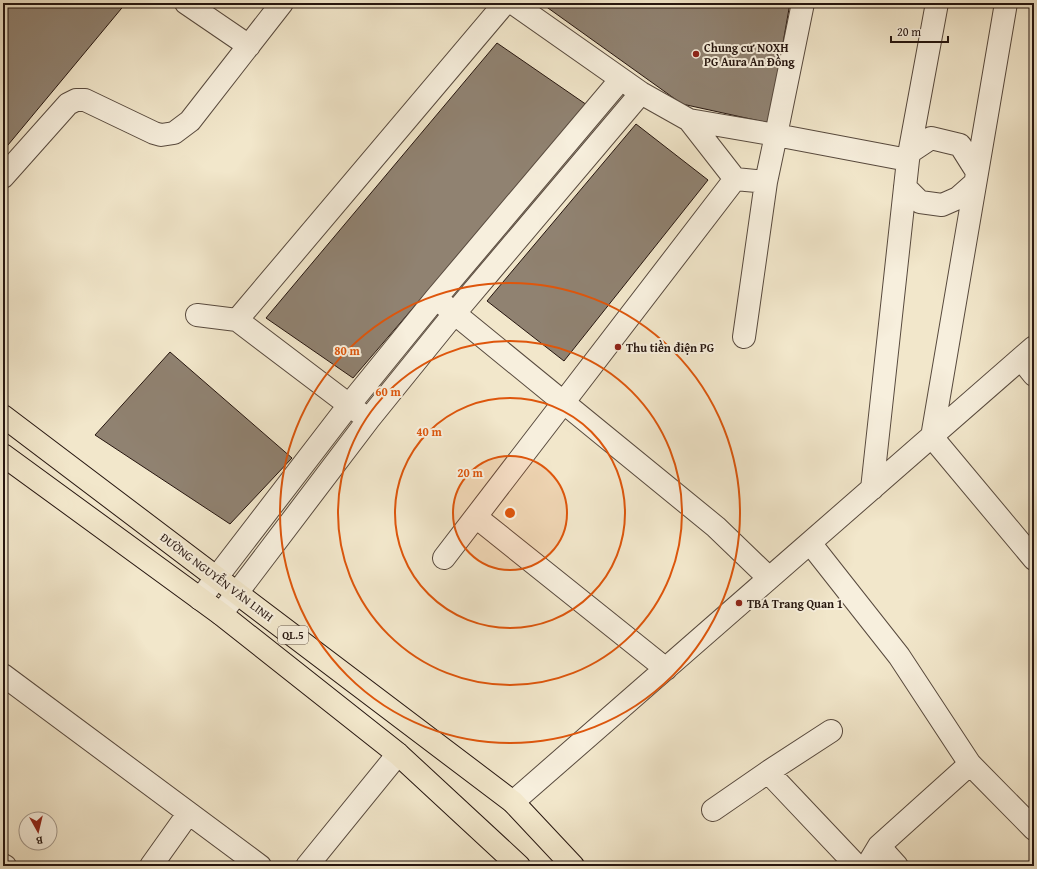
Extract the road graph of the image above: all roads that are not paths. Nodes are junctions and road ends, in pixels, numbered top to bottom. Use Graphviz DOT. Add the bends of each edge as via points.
graph roads {
  1 [pos="186,3"];
  2 [pos="282,3"];
  3 [pos="505,3"];
  4 [pos="513,3"];
  5 [pos="803,3"];
  6 [pos="937,3"];
  7 [pos="1006,3"];
  8 [pos="249,46"];
  9 [pos="621,79"];
  10 [pos="641,94"];
  11 [pos="689,120"];
  12 [pos="776,135"];
  13 [pos="909,156"];
  14 [pos="3,177"];
  15 [pos="976,178"];
  16 [pos="735,179"];
  17 [pos="766,182"];
  18 [pos="905,187"];
  19 [pos="436,298"];
  20 [pos="454,314"];
  21 [pos="197,315"];
  22 [pos="237,320"];
  23 [pos="744,337"];
  24 [pos="1030,360"];
  25 [pos="563,403"];
  26 [pos="349,405"];
  27 [pos="3,416"];
  28 [pos="369,419"];
  29 [pos="932,437"];
  30 [pos="3,455"];
  31 [pos="872,489"];
  32 [pos="476,517"];
  33 [pos="810,543"];
  34 [pos="444,558"];
  35 [pos="1034,559"];
  36 [pos="216,577"];
  37 [pos="769,578"];
  38 [pos="237,592"];
  39 [pos="200,599"];
  40 [pos="221,614"];
  41 [pos="666,669"];
  42 [pos="3,675"];
  43 [pos="831,731"];
  44 [pos="398,754"];
  45 [pos="970,764"];
  46 [pos="768,772"];
  47 [pos="513,802"];
  48 [pos="713,810"];
  49 [pos="188,814"];
  50 [pos="1034,829"];
  51 [pos="879,846"];
  52 [pos="151,866"];
  53 [pos="260,866"];
  54 [pos="307,866"];
  55 [pos="519,866"];
  56 [pos="573,866"];
  57 [pos="856,866"];
  58 [pos="866,866"];
  59 [pos="897,866"];
  1 -- 8 [label="street"];
  2 -- 8 [label="street"];
  3 -- 22 [label="street"];
  4 -- 9 [label="street"];
  5 -- 12 [label="street"];
  6 -- 13 [label="street"];
  7 -- 15 [label="street"];
  8 -- 14 [label="street" via="190,121 174,133 154,133 85,100 76,100 68,104"];
  9 -- 10 [label="street"];
  9 -- 19 [label="street"];
  10 -- 11 [label="street"];
  10 -- 20 [label="street"];
  11 -- 12 [label="street"];
  11 -- 16 [label="street"];
  12 -- 13 [label="street"];
  12 -- 17 [label="street"];
  13 -- 15 [label="street" via="931,138 960,145"];
  13 -- 18 [label="street"];
  15 -- 18 [label="street" via="958,198 942,205 920,202"];
  15 -- 29 [label="street"];
  16 -- 17 [label="street"];
  16 -- 25 [label="street"];
  17 -- 23 [label="street"];
  18 -- 31 [label="street"];
  19 -- 20 [label="street"];
  19 -- 26 [label="street"];
  20 -- 25 [label="street"];
  20 -- 28 [label="street"];
  21 -- 22 [label="street"];
  22 -- 26 [label="street"];
  24 -- 29 [label="street"];
  25 -- 32 [label="street"];
  25 -- 37 [label="street" via="716,527"];
  26 -- 28 [label="street"];
  26 -- 36 [label="street"];
  27 -- 36 [label="highway, ĐƯỜNG NGUYỄN VĂN LINH / QL.5"];
  28 -- 38 [label="street"];
  29 -- 31 [label="street"];
  29 -- 35 [label="street"];
  30 -- 39 [label="highway, QL.5"];
  31 -- 33 [label="street"];
  32 -- 34 [label="street"];
  32 -- 41 [label="street"];
  33 -- 37 [label="street"];
  33 -- 45 [label="street" via="899,656"];
  36 -- 38 [label="highway, ĐƯỜNG NGUYỄN VĂN LINH / QL.5"];
  36 -- 39 [label="street"];
  37 -- 41 [label="street"];
  38 -- 40 [label="street"];
  38 -- 47 [label="highway, ĐƯỜNG NGUYỄN VĂN LINH / QL.5"];
  39 -- 40 [label="highway, QL.5"];
  40 -- 44 [label="highway, QL.5"];
  41 -- 47 [label="street"];
  42 -- 49 [label="street"];
  43 -- 46 [label="street"];
  44 -- 54 [label="street"];
  44 -- 55 [label="highway, QL.5"];
  45 -- 50 [label="street"];
  45 -- 51 [label="street"];
  46 -- 48 [label="street"];
  46 -- 57 [label="street"];
  47 -- 56 [label="highway, ĐƯỜNG NGUYỄN VĂN LINH / QL.5"];
  49 -- 52 [label="street"];
  49 -- 53 [label="street"];
  51 -- 58 [label="street"];
  51 -- 59 [label="street"];
}
